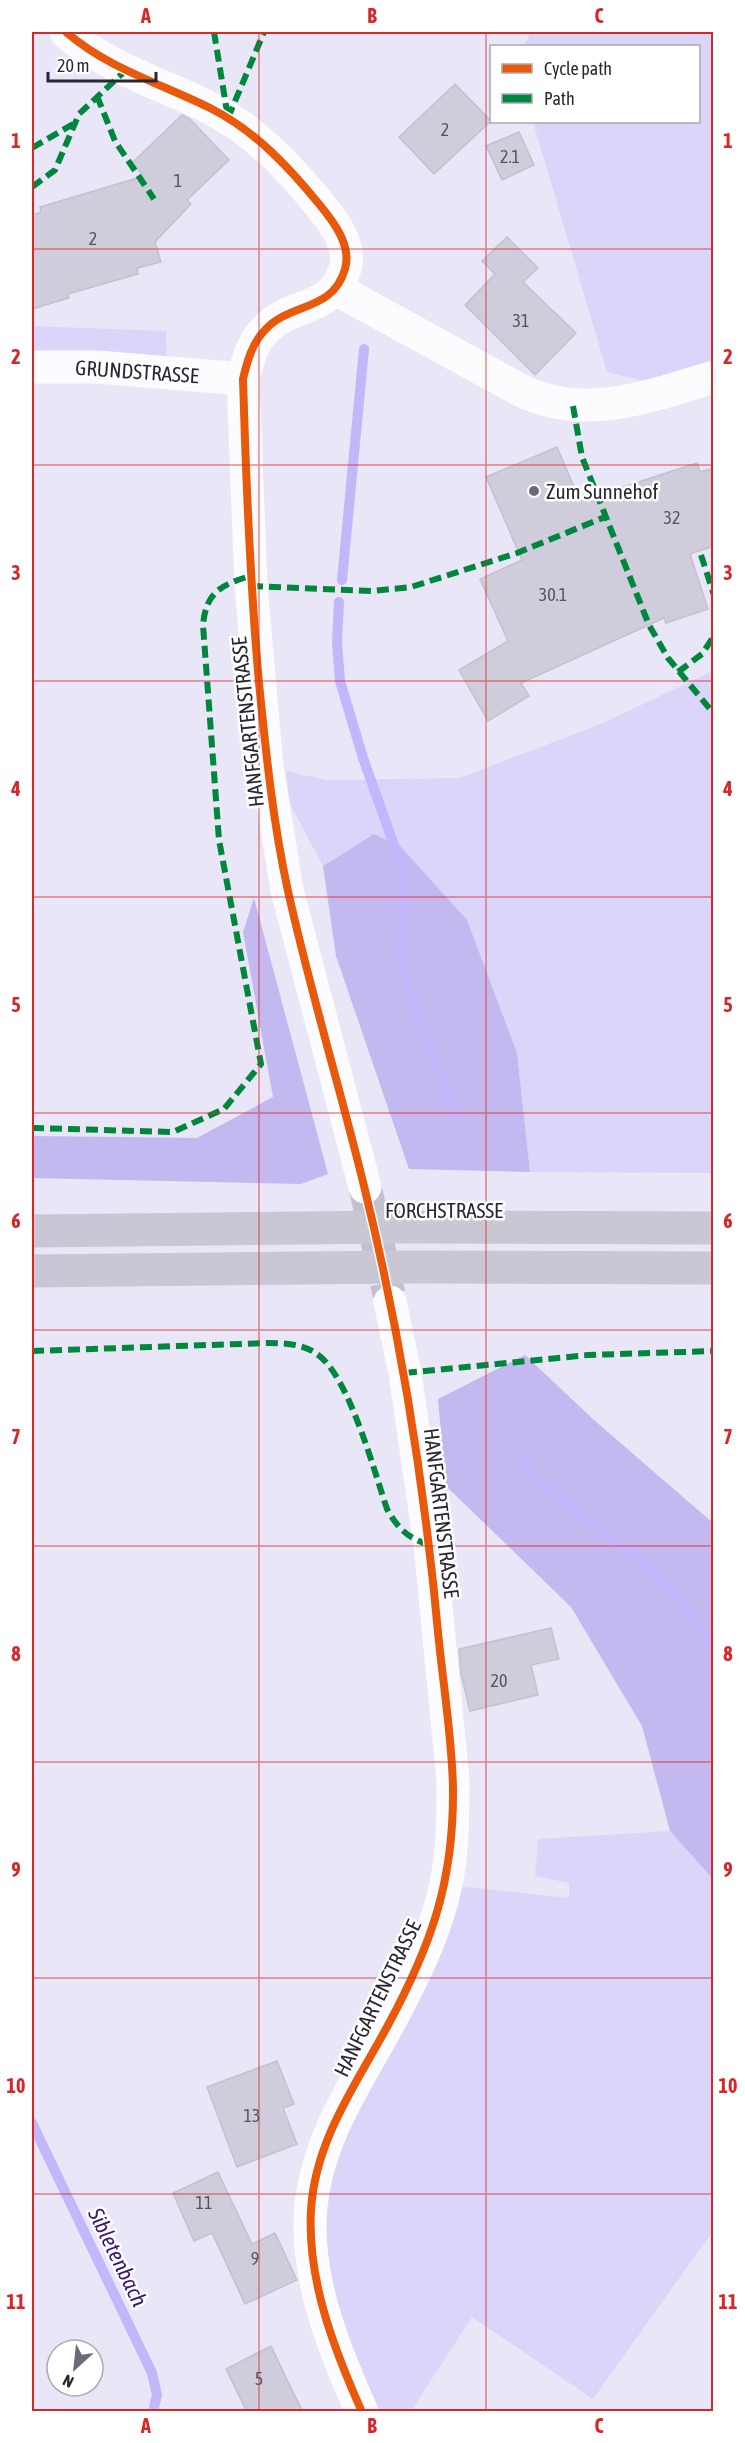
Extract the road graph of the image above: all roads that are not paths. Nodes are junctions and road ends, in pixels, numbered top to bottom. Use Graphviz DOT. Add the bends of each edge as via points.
graph roads {
  1 [pos="66,32"];
  2 [pos="336,289"];
  3 [pos="32,367"];
  4 [pos="714,377"];
  5 [pos="243,379"];
  6 [pos="365,1187"];
  7 [pos="714,1227"];
  8 [pos="32,1231"];
  9 [pos="714,1268"];
  10 [pos="32,1271"];
  11 [pos="390,1302"];
  12 [pos="362,2412"];
  1 -- 2 [label="street" via="111,62 228,118 277,157 322,207 339,234 346,267"];
  2 -- 4 [label="street" via="520,390 550,402 606,405"];
  2 -- 5 [label="street, HANFGARTENSTRASSE" via="264,330 251,352"];
  3 -- 5 [label="street, GRUNDSTRASSE" via="98,367"];
  5 -- 6 [label="street, HANFGARTENSTRASSE" via="251,586 267,767 287,890"];
  7 -- 8 [label="highway, FORCHSTRASSE"];
  9 -- 10 [label="highway"];
  11 -- 12 [label="street, HANFGARTENSTRASSE" via="405,1373 430,1545 453,1780 453,1816 446,1885 436,1920 390,2022 327,2137 311,2206 312,2247 321,2298 344,2372"];
}
